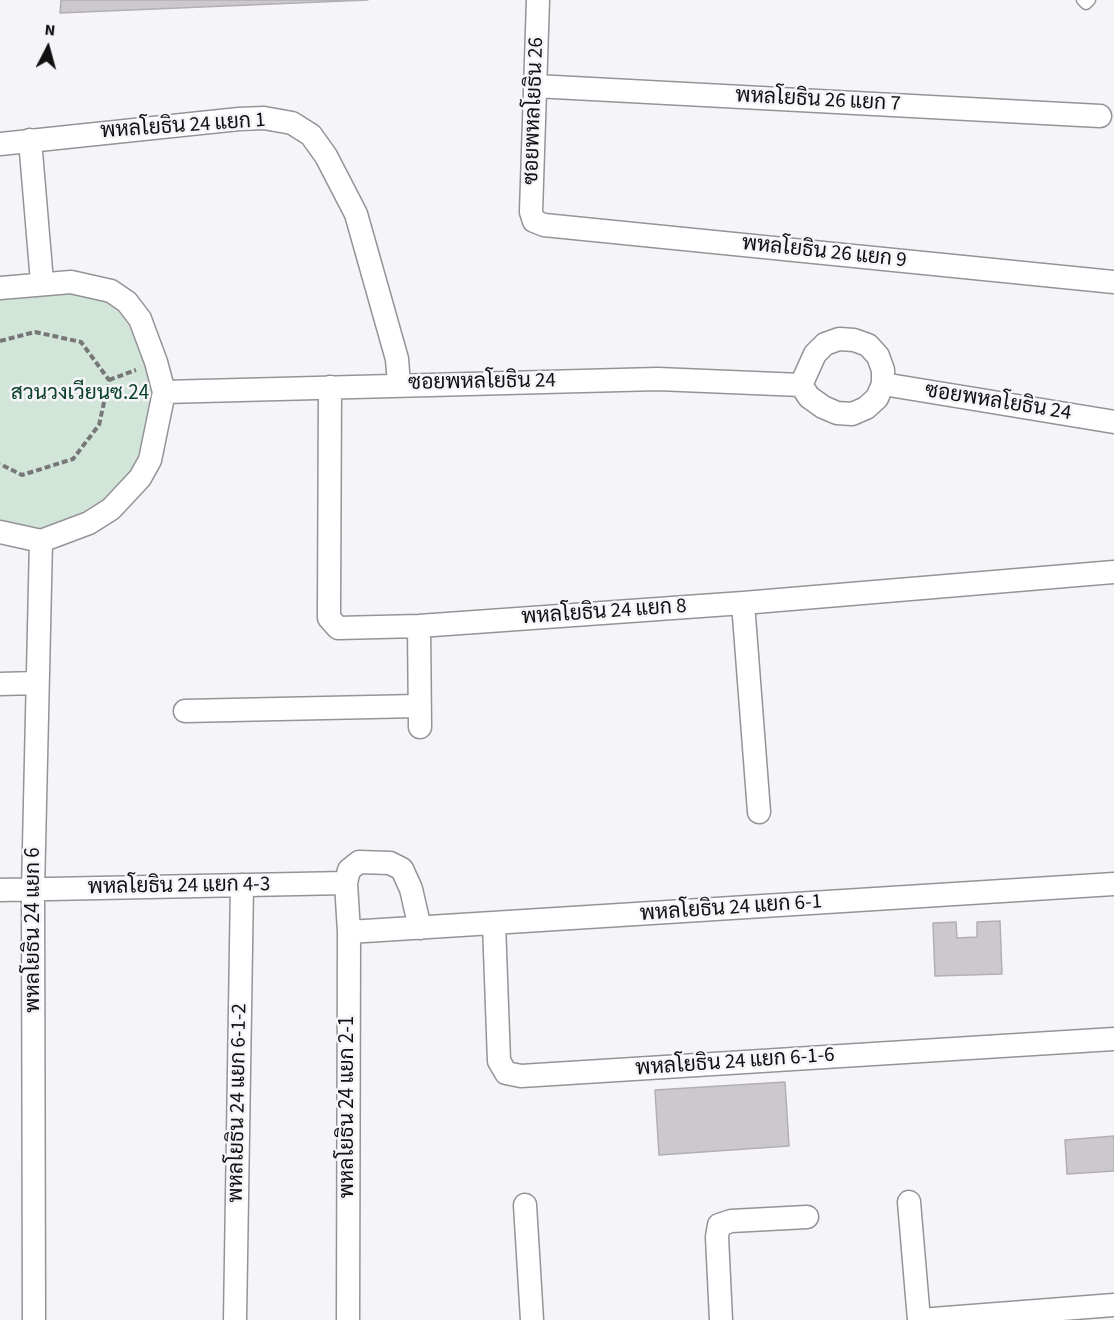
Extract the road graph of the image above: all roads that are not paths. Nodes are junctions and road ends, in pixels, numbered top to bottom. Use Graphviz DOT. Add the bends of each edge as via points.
graph roads {
  1 [pos="538,0"];
  2 [pos="1082,0"];
  3 [pos="1090,0"];
  4 [pos="535,86"];
  5 [pos="1100,116"];
  6 [pos="30,140"];
  7 [pos="0,144"];
  8 [pos="534,221"];
  9 [pos="42,282"];
  10 [pos="1114,282"];
  11 [pos="0,288"];
  12 [pos="883,384"];
  13 [pos="399,385"];
  14 [pos="801,385"];
  15 [pos="330,387"];
  16 [pos="164,392"];
  17 [pos="1114,422"];
  18 [pos="0,532"];
  19 [pos="41,541"];
  20 [pos="1114,572"];
  21 [pos="743,603"];
  22 [pos="419,626"];
  23 [pos="36,683"];
  24 [pos="0,684"];
  25 [pos="184,711"];
  26 [pos="759,812"];
  27 [pos="1114,884"];
  28 [pos="242,885"];
  29 [pos="346,888"];
  30 [pos="33,890"];
  31 [pos="0,891"];
  32 [pos="494,924"];
  33 [pos="420,928"];
  34 [pos="349,932"];
  35 [pos="1114,1039"];
  36 [pos="909,1202"];
  37 [pos="525,1205"];
  38 [pos="807,1217"];
  39 [pos="1114,1305"];
  40 [pos="34,1320"];
  41 [pos="235,1320"];
  42 [pos="348,1320"];
  43 [pos="532,1320"];
  44 [pos="721,1320"];
  45 [pos="920,1320"];
  1 -- 4 [label="street, ซอยพหลโยธิน 26"];
  2 -- 3 [label="lane" via="1086,4"];
  4 -- 5 [label="street, พหลโยธิน 26 แยก 7"];
  4 -- 8 [label="street, ซอยพหลโยธิน 26" via="531,212"];
  6 -- 7 [label="street, พหลโยธิน 24 แยก 1"];
  6 -- 9 [label="street"];
  6 -- 13 [label="street, พหลโยธิน 24 แยก 1" via="264,118 292,123 311,135 341,181 356,214 397,359"];
  8 -- 10 [label="street, พหลโยธิน 26 แยก 9"];
  9 -- 11 [label="street"];
  9 -- 16 [label="street" via="94,285 127,302 150,341"];
  12 -- 14 [label="street" via="877,398 852,414 837,414 824,407 809,397"];
  12 -- 14 [label="street" via="883,370 873,351 854,340 839,339 825,344 815,354"];
  12 -- 17 [label="street, ซอยพหลโยธิน 24"];
  13 -- 14 [label="street, ซอยพหลโยธิน 24" via="658,379"];
  13 -- 15 [label="street, ซอยพหลโยธิน 24"];
  15 -- 16 [label="street, ซอยพหลโยธิน 24"];
  15 -- 22 [label="street, พหลโยธิน 24 แยก 8" via="329,618 338,628"];
  16 -- 19 [label="street" via="150,460 135,485 111,509 89,523"];
  18 -- 19 [label="street"];
  19 -- 23 [label="street, พหลโยธิน 24 แยก 6"];
  20 -- 21 [label="street, พหลโยธิน 24 แยก 8"];
  21 -- 22 [label="street, พหลโยธิน 24 แยก 8"];
  21 -- 26 [label="street"];
  22 -- 25 [label="street" via="419,717"];
  23 -- 24 [label="street"];
  23 -- 30 [label="street, พหลโยธิน 24 แยก 6"];
  27 -- 32 [label="street, พหลโยธิน 24 แยก 6-1"];
  28 -- 29 [label="street, พหลโยธิน 24 แยก 4-3"];
  28 -- 30 [label="street, พหลโยธิน 24 แยก 4-3"];
  28 -- 41 [label="street, พหลโยธิน 24 แยก 6-1-2"];
  29 -- 33 [label="street" via="349,870 359,862 390,863 402,869"];
  29 -- 34 [label="street, พหลโยธิน 24 แยก 2-1"];
  30 -- 31 [label="street, พหลโยธิน 24 แยก 4-3"];
  30 -- 40 [label="street, พหลโยธิน 24 แยก 6"];
  32 -- 33 [label="street, พหลโยธิน 24 แยก 6-1"];
  32 -- 35 [label="street, พหลโยธิน 24 แยก 6-1-6" via="499,1061 506,1073 520,1076"];
  33 -- 34 [label="street, พหลโยธิน 24 แยก 6-1"];
  34 -- 42 [label="street, พหลโยธิน 24 แยก 2-1"];
  36 -- 45 [label="street"];
  37 -- 43 [label="street"];
  38 -- 44 [label="street" via="719,1225"];
  39 -- 45 [label="street"];
}
